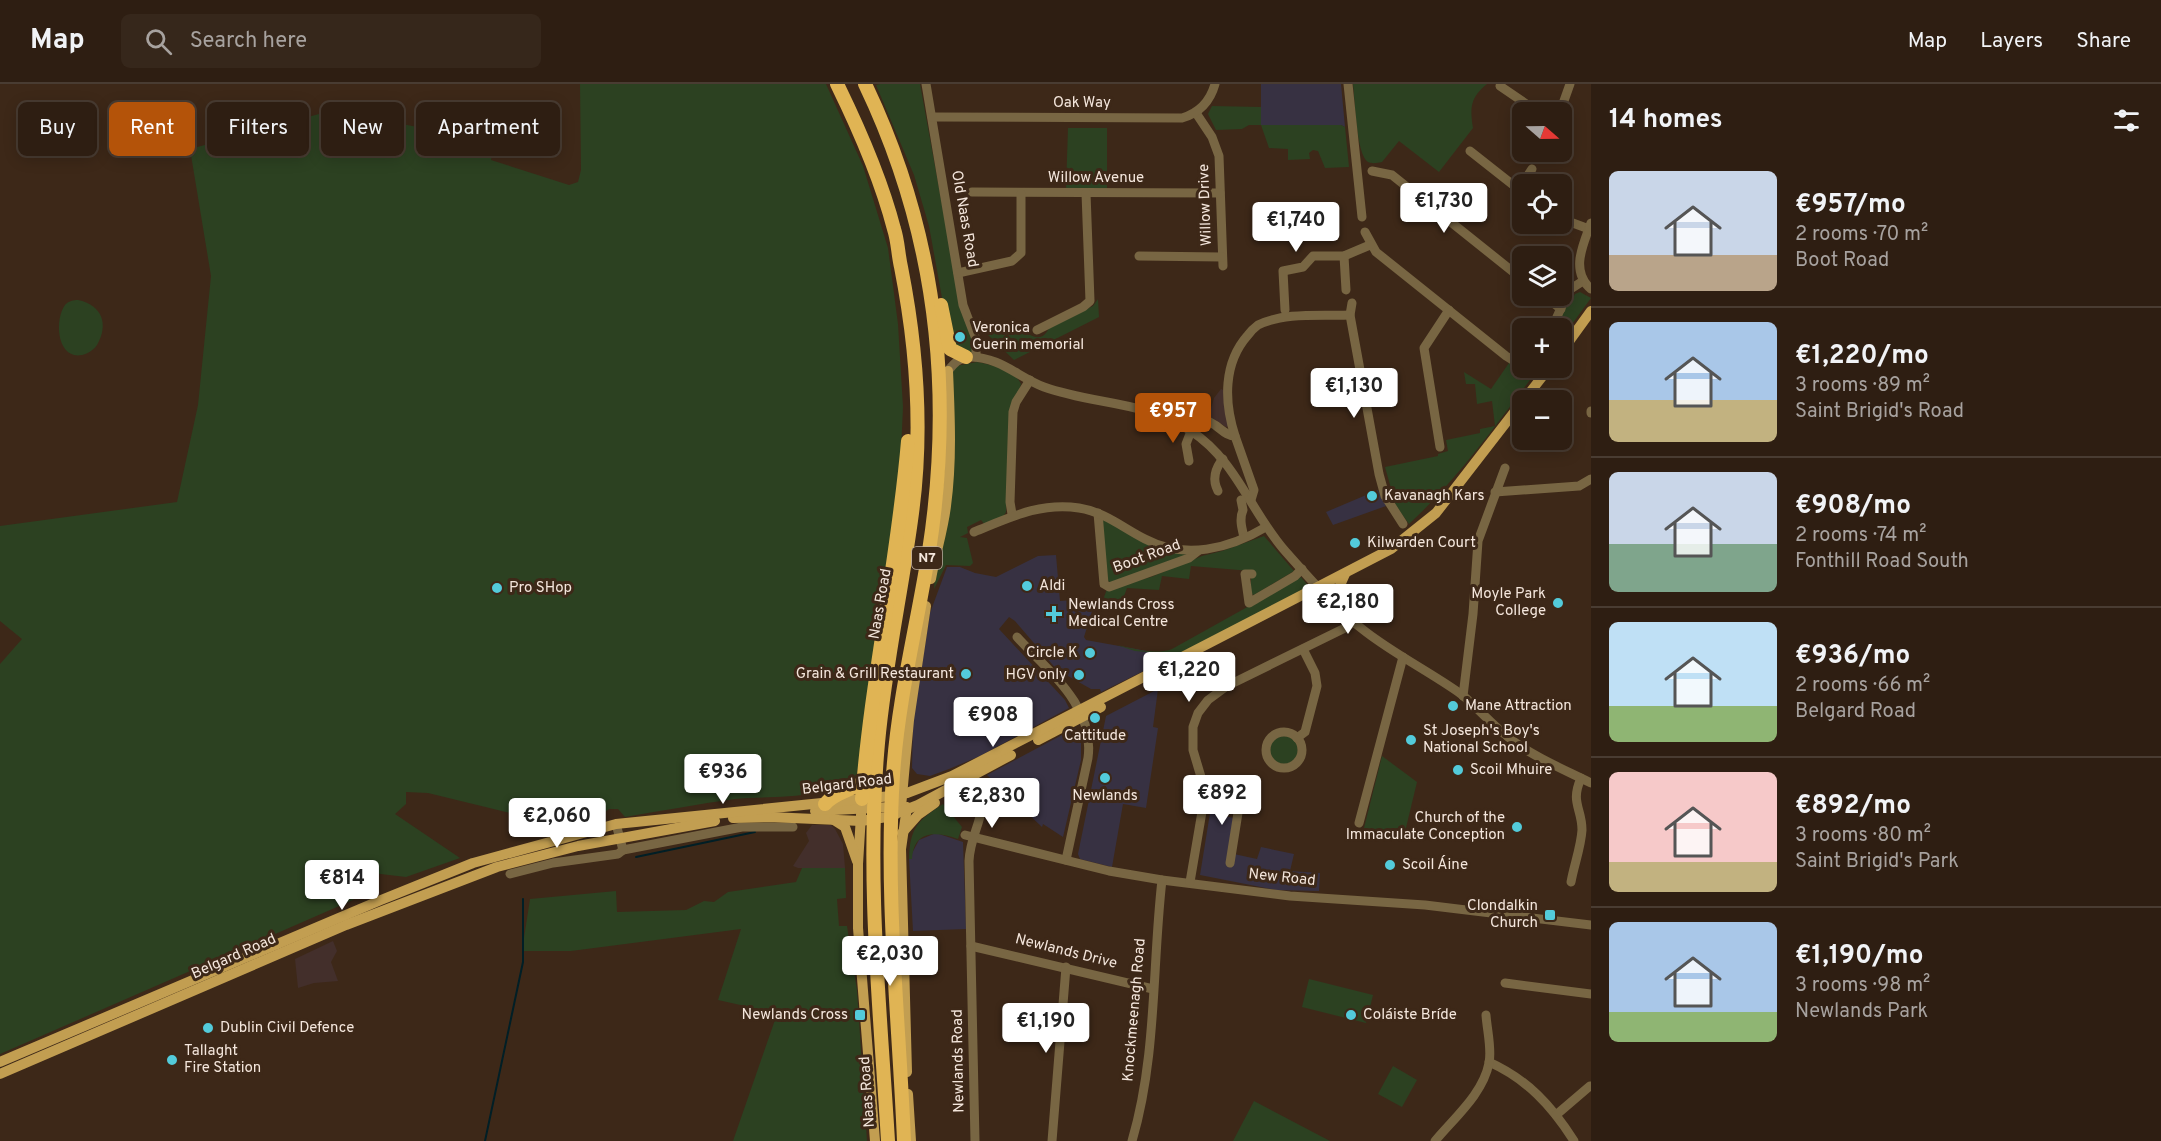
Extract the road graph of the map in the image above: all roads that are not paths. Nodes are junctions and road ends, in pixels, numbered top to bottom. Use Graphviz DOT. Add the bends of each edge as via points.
graph roads {
  1 [pos="837,84"];
  2 [pos="865,84"];
  3 [pos="926,84"];
  4 [pos="1215,84"];
  5 [pos="1348,84"];
  6 [pos="1570,84"];
  7 [pos="1500,87"];
  8 [pos="1523,102"];
  9 [pos="1564,102"];
  10 [pos="1196,113"];
  11 [pos="932,117"];
  12 [pos="1470,151"];
  13 [pos="1532,169"];
  14 [pos="1372,171"];
  15 [pos="1529,174"];
  16 [pos="1512,183"];
  17 [pos="972,192"];
  18 [pos="1086,193"];
  19 [pos="1220,193"];
  20 [pos="1021,194"];
  21 [pos="1362,217"];
  22 [pos="1572,222"];
  23 [pos="918,226"];
  24 [pos="1590,226"];
  25 [pos="1365,232"];
  26 [pos="1370,245"];
  27 [pos="1139,256"];
  28 [pos="1344,256"];
  29 [pos="1512,271"];
  30 [pos="958,273"];
  31 [pos="1583,281"];
  32 [pos="1591,289"];
  33 [pos="1346,290"];
  34 [pos="1352,303"];
  35 [pos="1557,306"];
  36 [pos="1561,309"];
  37 [pos="1285,310"];
  38 [pos="1449,310"];
  39 [pos="1591,311"];
  40 [pos="1350,315"];
  41 [pos="1557,318"];
  42 [pos="1037,330"];
  43 [pos="1572,337"];
  44 [pos="937,339"];
  45 [pos="971,357"];
  46 [pos="1512,360"];
  47 [pos="948,371"];
  48 [pos="1541,378"];
  49 [pos="1030,380"];
  50 [pos="1532,390"];
  51 [pos="1155,413"];
  52 [pos="1512,416"];
  53 [pos="1191,431"];
  54 [pos="1236,436"];
  55 [pos="1440,447"];
  56 [pos="1223,459"];
  57 [pos="1189,461"];
  58 [pos="1504,468"];
  59 [pos="1591,479"];
  60 [pos="1218,491"];
  61 [pos="1495,492"];
  62 [pos="1246,500"];
  63 [pos="1098,513"];
  64 [pos="1012,514"];
  65 [pos="1403,524"];
  66 [pos="1266,527"];
  67 [pos="974,532"];
  68 [pos="1244,537"];
  69 [pos="1198,551"];
  70 [pos="1302,569"];
  71 [pos="932,571"];
  72 [pos="1252,574"];
  73 [pos="1345,574"];
  74 [pos="1319,586"];
  75 [pos="1339,607"];
  76 [pos="1353,621"];
  77 [pos="1017,637"];
  78 [pos="1303,649"];
  79 [pos="1403,657"];
  80 [pos="1463,696"];
  81 [pos="1082,714"];
  82 [pos="1298,738"];
  83 [pos="905,762"];
  84 [pos="907,777"];
  85 [pos="1581,778"];
  86 [pos="869,779"];
  87 [pos="959,783"];
  88 [pos="1591,783"];
  89 [pos="925,786"];
  90 [pos="904,793"];
  91 [pos="1241,794"];
  92 [pos="1204,800"];
  93 [pos="825,804"];
  94 [pos="862,804"];
  95 [pos="1239,807"];
  96 [pos="775,808"];
  97 [pos="982,808"];
  98 [pos="830,819"];
  99 [pos="900,820"];
  100 [pos="861,821"];
  101 [pos="1359,823"];
  102 [pos="616,824"];
  103 [pos="675,826"];
  104 [pos="793,827"];
  105 [pos="567,836"];
  106 [pos="969,836"];
  107 [pos="622,845"];
  108 [pos="1066,860"];
  109 [pos="1230,862"];
  110 [pos="858,864"];
  111 [pos="510,874"];
  112 [pos="1162,880"];
  113 [pos="1190,882"];
  114 [pos="1571,882"];
  115 [pos="1591,925"];
  116 [pos="971,946"];
  117 [pos="1066,967"];
  118 [pos="1505,983"];
  119 [pos="1153,989"];
  120 [pos="1591,994"];
  121 [pos="158,1001"];
  122 [pos="1486,1016"];
  123 [pos="0,1062"];
  124 [pos="1489,1062"];
  125 [pos="0,1074"];
  126 [pos="1590,1086"];
  127 [pos="1556,1115"];
  128 [pos="875,1141"];
  129 [pos="888,1141"];
  130 [pos="904,1141"];
  131 [pos="911,1141"];
  132 [pos="975,1141"];
  133 [pos="1052,1141"];
  134 [pos="1132,1141"];
  135 [pos="1435,1141"];
  136 [pos="1574,1141"];
  1 -- 86 [label="highway" via="857,124 889,210 914,346 903,497 875,675"];
  2 -- 23 [label="highway, N7" via="892,143"];
  3 -- 11 [label="street, Old Naas Road"];
  4 -- 10 [label="street"];
  5 -- 21 [label="street"];
  6 -- 9 [label="street"];
  7 -- 8 [label="street"];
  10 -- 11 [label="street, Oak Way" via="1182,118"];
  10 -- 19 [label="street, Willow Drive" via="1217,150"];
  11 -- 30 [label="street, Old Naas Road"];
  12 -- 16 [label="street"];
  13 -- 15 [label="street"];
  14 -- 29 [label="street" via="1392,175"];
  17 -- 20 [label="street, Willow Avenue"];
  18 -- 19 [label="street, Willow Avenue"];
  18 -- 20 [label="street, Willow Avenue"];
  18 -- 42 [label="street" via="1090,300"];
  19 -- 27 [label="street, Willow Drive" via="1223,261"];
  20 -- 30 [label="street" via="1018,257"];
  22 -- 24 [label="street"];
  23 -- 44 [label="highway, N7"];
  23 -- 45 [label="highway" via="932,259 950,349"];
  24 -- 31 [label="street" via="1578,263"];
  25 -- 26 [label="street"];
  26 -- 28 [label="street"];
  26 -- 38 [label="street"];
  28 -- 33 [label="street"];
  28 -- 37 [label="street" via="1313,256 1303,267 1283,270"];
  30 -- 45 [label="street, Old Naas Road" via="965,314 976,339"];
  31 -- 32 [label="street"];
  31 -- 36 [label="street" via="1569,290"];
  34 -- 40 [label="street"];
  35 -- 36 [label="street"];
  36 -- 41 [label="street"];
  38 -- 46 [label="street"];
  38 -- 55 [label="street" via="1424,348"];
  39 -- 43 [label="main road"];
  40 -- 54 [label="street" via="1274,320 1255,327 1236,354 1228,383 1230,417"];
  40 -- 65 [label="street" via="1378,474 1385,496"];
  44 -- 71 [label="highway" via="946,448"];
  44 -- 99 [label="highway, N7" via="940,404 935,501 905,671 893,775"];
  45 -- 47 [label="street"];
  45 -- 49 [label="street" via="1002,364"];
  47 -- 71 [label="main road" via="949,478"];
  48 -- 50 [label="main road"];
  49 -- 51 [label="street" via="1055,390"];
  49 -- 64 [label="street" via="1013,412"];
  51 -- 53 [label="street"];
  51 -- 54 [label="street" via="1164,410 1202,418"];
  52 -- 73 [label="main road" via="1436,513 1391,549"];
  53 -- 56 [label="street"];
  53 -- 57 [label="street" via="1186,444"];
  54 -- 62 [label="street" via="1254,490"];
  56 -- 60 [label="street" via="1215,474"];
  56 -- 62 [label="street"];
  58 -- 61 [label="street"];
  59 -- 61 [label="street" via="1579,486"];
  61 -- 80 [label="street" via="1478,541"];
  62 -- 66 [label="street"];
  62 -- 68 [label="street" via="1241,515"];
  63 -- 64 [label="street, Boot Road" via="1047,507"];
  63 -- 69 [label="street, Boot Road" via="1164,547"];
  63 -- 69 [label="street, Boot Road" via="1104,584 1109,587 1189,558"];
  64 -- 67 [label="street, Boot Road"];
  66 -- 68 [label="street, Boot Road"];
  66 -- 70 [label="street"];
  68 -- 69 [label="street, Boot Road"];
  70 -- 72 [label="street" via="1249,603 1245,574"];
  70 -- 74 [label="street"];
  71 -- 83 [label="main road"];
  73 -- 74 [label="main road"];
  73 -- 75 [label="main road" via="1338,590"];
  74 -- 75 [label="street"];
  74 -- 81 [label="main road"];
  75 -- 76 [label="street"];
  76 -- 78 [label="street"];
  76 -- 79 [label="street"];
  77 -- 81 [label="street"];
  78 -- 82 [label="street" via="1317,686 1305,732"];
  78 -- 92 [label="street" via="1227,686 1198,713 1193,727 1193,750"];
  79 -- 80 [label="street"];
  79 -- 101 [label="street"];
  80 -- 85 [label="street" via="1519,746"];
  81 -- 87 [label="main road"];
  81 -- 89 [label="main road, Belgard Road"];
  81 -- 108 [label="street" via="1089,744"];
  83 -- 84 [label="main road"];
  83 -- 90 [label="main road"];
  84 -- 89 [label="main road"];
  84 -- 90 [label="main road"];
  85 -- 88 [label="street"];
  85 -- 114 [label="street" via="1575,802 1582,831"];
  86 -- 93 [label="highway" via="832,795"];
  86 -- 94 [label="highway"];
  86 -- 129 [label="highway, Naas Road"];
  87 -- 99 [label="main road"];
  87 -- 99 [label="main road" via="918,815"];
  89 -- 90 [label="main road, Belgard Road"];
  90 -- 94 [label="main road, Belgard Road"];
  90 -- 99 [label="main road"];
  91 -- 95 [label="street"];
  92 -- 95 [label="street"];
  92 -- 113 [label="street"];
  93 -- 94 [label="main road, Belgard Road"];
  93 -- 96 [label="main road, Belgard Road"];
  94 -- 96 [label="main road" via="816,811"];
  94 -- 99 [label="main road" via="891,807"];
  94 -- 100 [label="main road"];
  95 -- 109 [label="street"];
  96 -- 102 [label="main road, Belgard Road"];
  97 -- 106 [label="street, Newlands Road" via="979,827"];
  98 -- 100 [label="main road, Belgard Road"];
  98 -- 103 [label="main road, Belgard Road" via="735,818"];
  98 -- 110 [label="main road" via="844,826"];
  99 -- 100 [label="main road, Belgard Road"];
  99 -- 130 [label="highway, N7" via="891,920"];
  99 -- 131 [label="main road"];
  100 -- 110 [label="main road"];
  102 -- 103 [label="main road, Belgard Road" via="631,830"];
  102 -- 105 [label="main road, Belgard Road"];
  102 -- 107 [label="street"];
  103 -- 107 [label="main road, Belgard Road"];
  104 -- 107 [label="street, Belgard Road" via="741,827"];
  105 -- 107 [label="main road, Belgard Road" via="611,834"];
  105 -- 121 [label="main road, Belgard Road" via="457,869"];
  106 -- 108 [label="street, New Road"];
  106 -- 116 [label="street, Newlands Road"];
  107 -- 111 [label="street, Belgard Road" via="618,855 553,863"];
  107 -- 121 [label="main road, Belgard Road" via="569,848 497,867"];
  108 -- 112 [label="street, New Road"];
  110 -- 128 [label="main road" via="858,928"];
  112 -- 113 [label="street, New Road"];
  112 -- 119 [label="street, Knockmeenagh Road"];
  113 -- 115 [label="street, New Road" via="1290,896 1425,905"];
  116 -- 117 [label="street, Newlands Drive"];
  116 -- 132 [label="street, Newlands Road"];
  117 -- 119 [label="street, Newlands Drive"];
  117 -- 133 [label="street"];
  118 -- 120 [label="street"];
  119 -- 134 [label="street, Knockmeenagh Road" via="1151,1039"];
  121 -- 123 [label="main road, Belgard Road"];
  121 -- 125 [label="main road, Belgard Road"];
  122 -- 124 [label="street"];
  124 -- 127 [label="street" via="1527,1083"];
  124 -- 135 [label="street" via="1477,1092"];
  126 -- 127 [label="street"];
  127 -- 136 [label="street"];
}
